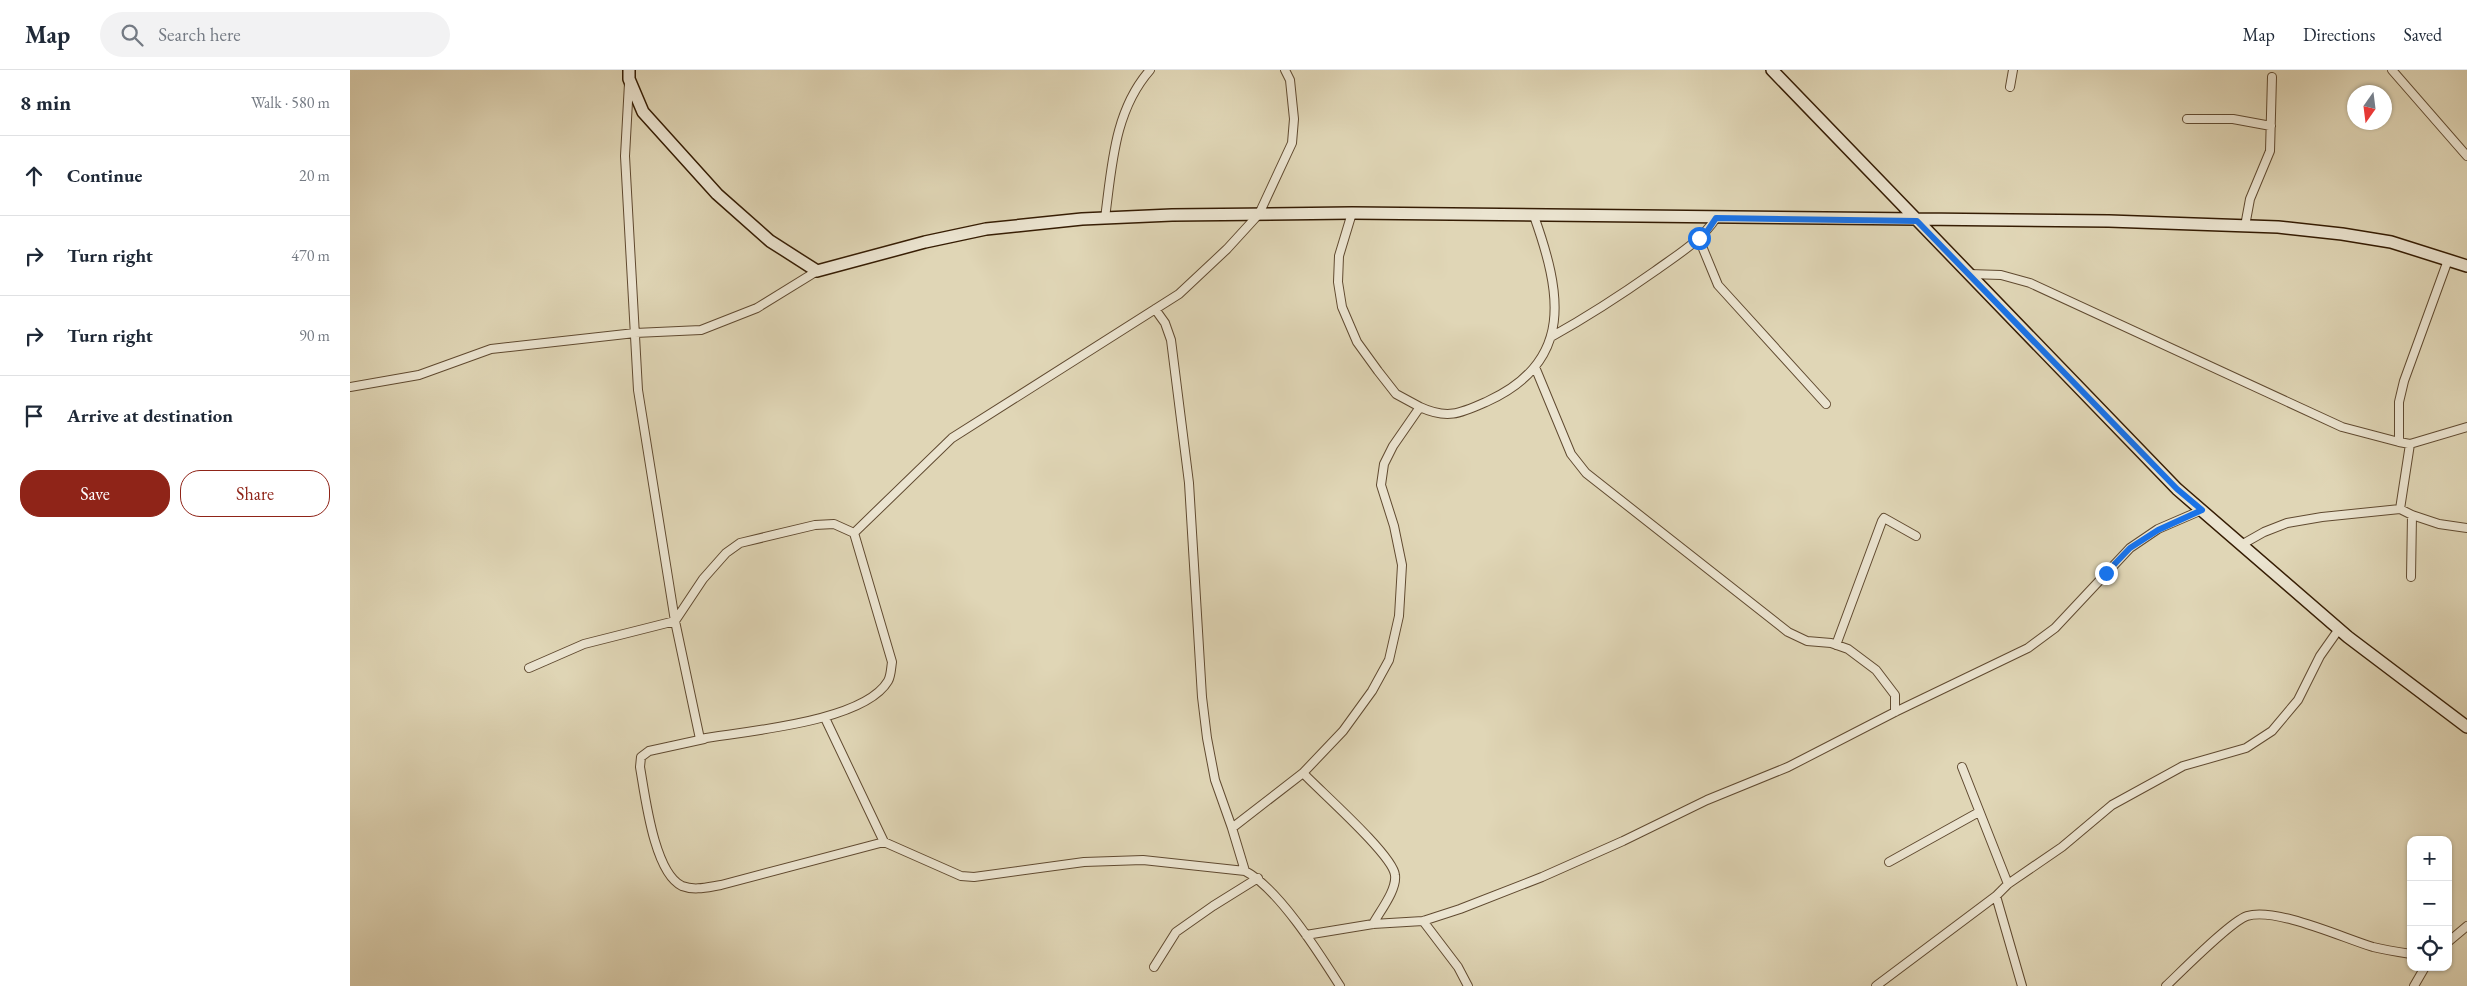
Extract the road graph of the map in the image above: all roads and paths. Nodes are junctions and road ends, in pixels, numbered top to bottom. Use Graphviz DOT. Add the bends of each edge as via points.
graph roads {
  1 [pos="1150,70"];
  2 [pos="1285,70"];
  3 [pos="1772,70"];
  4 [pos="2013,70"];
  5 [pos="2392,70"];
  6 [pos="629,75"];
  7 [pos="2272,77"];
  8 [pos="2010,88"];
  9 [pos="2187,119"];
  10 [pos="2271,126"];
  11 [pos="2467,156"];
  12 [pos="1352,213"];
  13 [pos="1259,214"];
  14 [pos="1534,216"];
  15 [pos="1105,218"];
  16 [pos="1716,218"];
  17 [pos="1917,221"];
  18 [pos="2245,226"];
  19 [pos="1699,238"];
  20 [pos="2448,260"];
  21 [pos="2467,266"];
  22 [pos="817,272"];
  23 [pos="1969,274"];
  24 [pos="1156,309"];
  25 [pos="635,333"];
  26 [pos="1550,337"];
  27 [pos="1535,367"];
  28 [pos="350,386"];
  29 [pos="1826,404"];
  30 [pos="1420,407"];
  31 [pos="2467,427"];
  32 [pos="2399,442"];
  33 [pos="2410,444"];
  34 [pos="2400,509"];
  35 [pos="2202,510"];
  36 [pos="2412,515"];
  37 [pos="2467,528"];
  38 [pos="854,533"];
  39 [pos="1916,536"];
  40 [pos="2240,545"];
  41 [pos="2411,577"];
  42 [pos="675,621"];
  43 [pos="2339,629"];
  44 [pos="1836,645"];
  45 [pos="529,668"];
  46 [pos="1895,712"];
  47 [pos="824,718"];
  48 [pos="2467,727"];
  49 [pos="706,738"];
  50 [pos="1962,767"];
  51 [pos="1303,774"];
  52 [pos="1979,812"];
  53 [pos="1232,828"];
  54 [pos="884,842"];
  55 [pos="1889,862"];
  56 [pos="1245,871"];
  57 [pos="1258,878"];
  58 [pos="2008,884"];
  59 [pos="1996,896"];
  60 [pos="1423,921"];
  61 [pos="1373,924"];
  62 [pos="2467,926"];
  63 [pos="1306,935"];
  64 [pos="2452,939"];
  65 [pos="2407,953"];
  66 [pos="1154,967"];
  67 [pos="2423,971"];
  68 [pos="1340,986"];
  69 [pos="1468,986"];
  70 [pos="1876,986"];
  71 [pos="2022,986"];
  72 [pos="2166,986"];
  73 [pos="2414,986"];
  1 -- 15 [label="street" via="1138,83 1120,124"];
  2 -- 13 [label="street" via="1290,80 1294,119 1292,143"];
  3 -- 17 [label="street"];
  4 -- 8 [label="street"];
  5 -- 11 [label="street"];
  6 -- 22 [label="street" via="643,112 717,194 770,241"];
  6 -- 25 [label="street" via="625,156"];
  7 -- 10 [label="street"];
  9 -- 10 [label="street" via="2233,119"];
  10 -- 18 [label="street" via="2270,150 2250,199"];
  12 -- 13 [label="street"];
  12 -- 14 [label="street"];
  12 -- 30 [label="street" via="1339,256 1338,282 1342,307 1356,342 1378,371 1396,394"];
  13 -- 15 [label="street"];
  13 -- 24 [label="street" via="1179,294"];
  14 -- 16 [label="street"];
  14 -- 26 [label="street" via="1555,289"];
  15 -- 22 [label="street" via="986,229"];
  16 -- 17 [label="street"];
  16 -- 19 [label="street"];
  17 -- 18 [label="street" via="2109,221"];
  17 -- 23 [label="street"];
  18 -- 20 [label="street" via="2342,234 2391,242"];
  19 -- 26 [label="street" via="1594,313"];
  19 -- 29 [label="street" via="1718,285"];
  20 -- 21 [label="street"];
  20 -- 32 [label="street" via="2404,381 2399,402"];
  22 -- 25 [label="street" via="757,308 701,330"];
  23 -- 32 [label="street" via="2001,275 2030,283 2342,426"];
  23 -- 35 [label="street" via="2177,489"];
  24 -- 38 [label="street" via="952,438"];
  24 -- 53 [label="street" via="1171,340 1186,464 1207,738 1215,780"];
  25 -- 28 [label="street" via="491,349 419,375"];
  25 -- 42 [label="street" via="638,390"];
  26 -- 27 [label="street"];
  27 -- 30 [label="street" via="1501,394 1460,414 1436,414"];
  27 -- 44 [label="street" via="1571,454 1586,473 1788,632 1807,641"];
  30 -- 51 [label="street" via="1393,446 1384,464 1381,485 1402,565 1399,616 1389,660 1372,691 1343,731"];
  31 -- 33 [label="street"];
  32 -- 33 [label="street"];
  33 -- 34 [label="street"];
  34 -- 36 [label="street"];
  34 -- 40 [label="street" via="2287,523"];
  35 -- 40 [label="street"];
  35 -- 46 [label="street" via="2158,530 2130,548 2055,628 2028,648"];
  36 -- 37 [label="street" via="2439,524"];
  36 -- 41 [label="street"];
  38 -- 42 [label="street" via="834,524 815,524 740,544 703,579"];
  38 -- 47 [label="street" via="892,662 889,680 878,692 863,703"];
  39 -- 44 [label="street" via="1884,518"];
  40 -- 43 [label="street"];
  42 -- 45 [label="street" via="584,644"];
  42 -- 49 [label="street" via="700,740"];
  43 -- 48 [label="street"];
  43 -- 58 [label="street" via="2325,646 2298,700 2272,731 2246,748 2183,766 2112,805 2062,847"];
  44 -- 46 [label="street" via="1848,649 1876,670 1895,694"];
  46 -- 60 [label="street" via="1788,767 1707,800 1623,841 1499,894"];
  47 -- 49 [label="street"];
  47 -- 54 [label="street"];
  49 -- 54 [label="street" via="649,751 641,757 640,767 660,857 681,886 696,889 721,885"];
  50 -- 52 [label="street"];
  51 -- 53 [label="street"];
  51 -- 61 [label="street" via="1368,838 1387,859 1395,875 1392,888"];
  52 -- 55 [label="street"];
  52 -- 58 [label="street"];
  53 -- 56 [label="street"];
  54 -- 56 [label="street" via="961,876 1084,862 1143,860"];
  56 -- 57 [label="street"];
  57 -- 63 [label="street"];
  57 -- 66 [label="street" via="1176,932"];
  58 -- 59 [label="street"];
  59 -- 70 [label="street"];
  59 -- 71 [label="street"];
  60 -- 61 [label="street"];
  60 -- 69 [label="street" via="1458,967"];
  61 -- 63 [label="street"];
  62 -- 64 [label="street"];
  63 -- 68 [label="street"];
  65 -- 72 [label="street" via="2374,947 2268,915 2247,916 2231,926"];
  67 -- 73 [label="street"];
}
